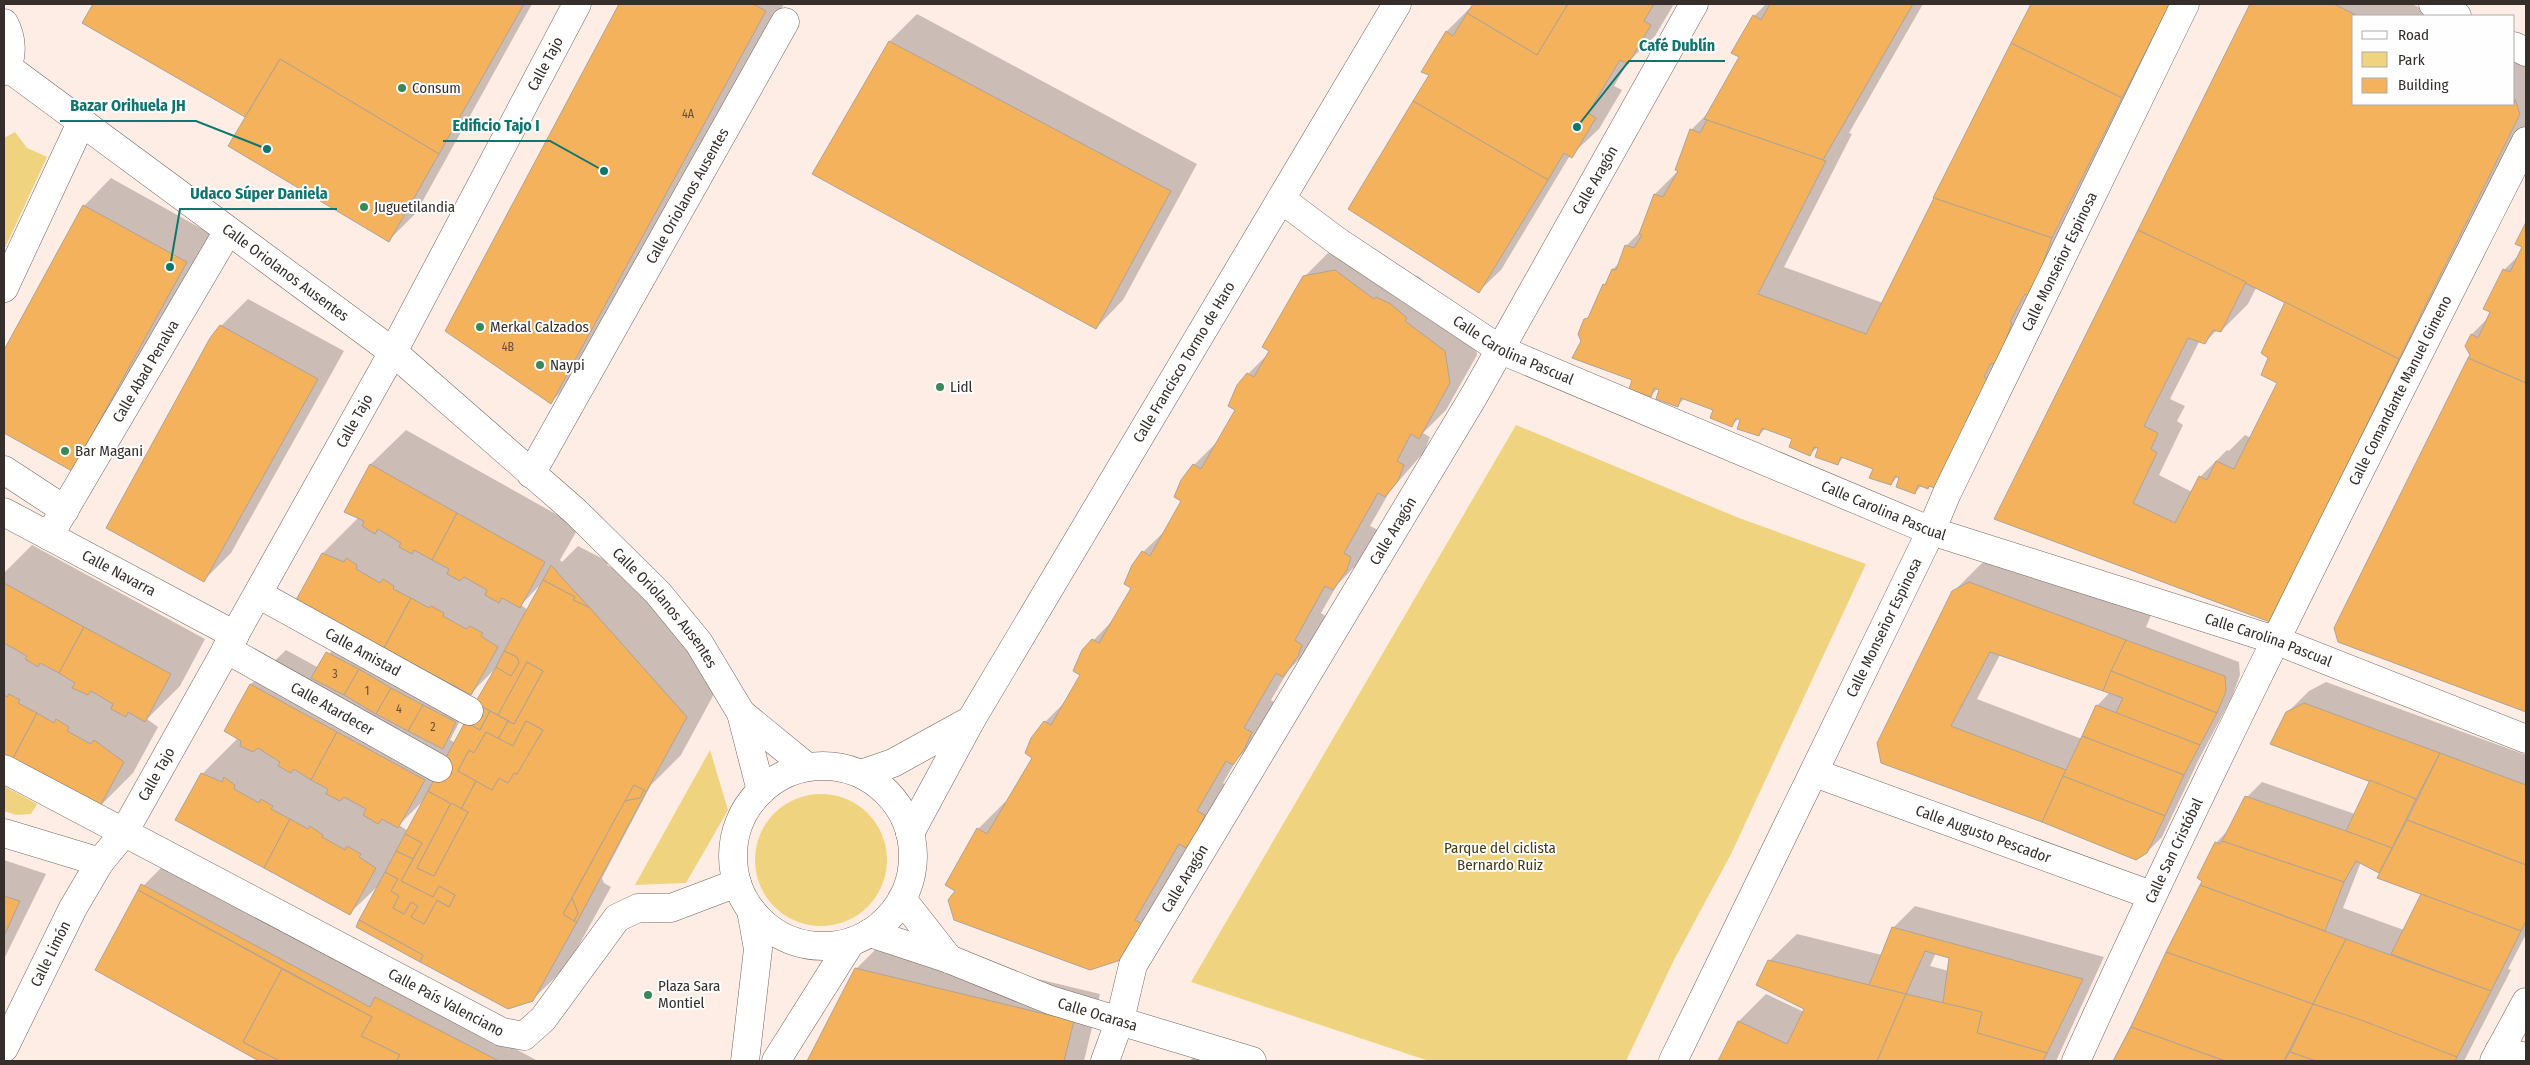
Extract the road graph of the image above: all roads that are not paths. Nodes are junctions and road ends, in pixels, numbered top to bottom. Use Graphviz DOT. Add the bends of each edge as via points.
graph roads {
  1 [pos="577,4"];
  2 [pos="1397,4"];
  3 [pos="1694,4"];
  4 [pos="2185,4"];
  5 [pos="2433,4"];
  6 [pos="2455,15"];
  7 [pos="785,22"];
  8 [pos="4,24"];
  9 [pos="5,69"];
  10 [pos="82,121"];
  11 [pos="2526,141"];
  12 [pos="1281,199"];
  13 [pos="228,231"];
  14 [pos="4,288"];
  15 [pos="1501,350"];
  16 [pos="393,352"];
  17 [pos="4,470"];
  18 [pos="531,474"];
  19 [pos="65,510"];
  20 [pos="4,512"];
  21 [pos="1931,531"];
  22 [pos="49,536"];
  23 [pos="258,594"];
  24 [pos="2275,640"];
  25 [pos="231,642"];
  26 [pos="468,711"];
  27 [pos="741,713"];
  28 [pos="971,720"];
  29 [pos="2526,739"];
  30 [pos="807,767"];
  31 [pos="438,768"];
  32 [pos="4,769"];
  33 [pos="1814,773"];
  34 [pos="861,774"];
  35 [pos="761,791"];
  36 [pos="4,833"];
  37 [pos="910,833"];
  38 [pos="123,834"];
  39 [pos="100,862"];
  40 [pos="737,883"];
  41 [pos="2152,895"];
  42 [pos="902,899"];
  43 [pos="751,910"];
  44 [pos="860,937"];
  45 [pos="949,959"];
  46 [pos="2526,1002"];
  47 [pos="1120,1020"];
  48 [pos="4,1048"];
  49 [pos="2496,1056"];
  50 [pos="2526,1057"];
  51 [pos="745,1061"];
  52 [pos="776,1061"];
  53 [pos="1105,1061"];
  54 [pos="1252,1061"];
  55 [pos="1673,1061"];
  56 [pos="2076,1061"];
  1 -- 16 [label="street, Calle Tajo"];
  2 -- 12 [label="street, Calle Francisco Tormo de Haro"];
  3 -- 15 [label="street, Calle Aragón"];
  4 -- 21 [label="street, Calle Monseñor Espinosa"];
  5 -- 6 [label="street"];
  7 -- 18 [label="street, Calle Oriolanos Ausentes"];
  8 -- 9 [label="street" via="11,49"];
  9 -- 10 [label="street, Calle Oriolanos Ausentes"];
  10 -- 13 [label="street, Calle Oriolanos Ausentes"];
  10 -- 14 [label="street"];
  11 -- 24 [label="street, Calle Comandante Manuel Gimeno"];
  12 -- 15 [label="street, Calle Carolina Pascual" via="1337,241"];
  12 -- 28 [label="street, Calle Francisco Tormo de Haro"];
  13 -- 16 [label="street, Calle Oriolanos Ausentes"];
  13 -- 19 [label="street, Calle Abad Penalva"];
  15 -- 21 [label="street, Calle Carolina Pascual"];
  15 -- 47 [label="street, Calle Aragón" via="1133,965"];
  16 -- 18 [label="street, Calle Oriolanos Ausentes"];
  16 -- 23 [label="street, Calle Tajo"];
  17 -- 19 [label="street"];
  18 -- 27 [label="street, Calle Oriolanos Ausentes" via="576,512 658,593 699,643"];
  19 -- 22 [label="street, Calle Abad Penalva"];
  20 -- 22 [label="street, Calle Navarra"];
  21 -- 24 [label="street, Calle Carolina Pascual"];
  21 -- 33 [label="street, Calle Monseñor Espinosa"];
  22 -- 25 [label="street, Calle Navarra"];
  23 -- 25 [label="street, Calle Tajo"];
  23 -- 26 [label="street, Calle Amistad"];
  24 -- 29 [label="street, Calle Carolina Pascual"];
  24 -- 41 [label="street, Calle San Cristóbal"];
  25 -- 31 [label="street, Calle Atardecer"];
  25 -- 38 [label="street, Calle Tajo"];
  27 -- 30 [label="street, Calle Oriolanos Ausentes"];
  27 -- 35 [label="street, Calle Oriolanos Ausentes"];
  28 -- 34 [label="street" via="893,763"];
  28 -- 37 [label="street, Calle Francisco Tormo de Haro"];
  30 -- 34 [label="street" via="834,766"];
  30 -- 35 [label="street" via="782,776"];
  32 -- 38 [label="street, Calle País Valenciano"];
  33 -- 41 [label="street, Calle Augusto Pescador"];
  33 -- 55 [label="street, Calle Monseñor Espinosa"];
  34 -- 37 [label="street" via="883,788 900,808"];
  35 -- 40 [label="street" via="746,811 736,834 733,858"];
  36 -- 39 [label="street"];
  37 -- 42 [label="street" via="913,855 910,878"];
  38 -- 39 [label="street"];
  38 -- 40 [label="street, Calle País Valenciano" via="502,1032 524,1036 543,1019 617,918 638,908 671,908"];
  39 -- 48 [label="street, Calle Limón" via="73,908"];
  40 -- 43 [label="street"];
  41 -- 56 [label="street, Calle San Cristóbal"];
  42 -- 44 [label="street" via="888,918"];
  42 -- 45 [label="street, Calle Ocarasa"];
  43 -- 44 [label="street" via="771,930 796,942 823,946"];
  43 -- 51 [label="street" via="758,950"];
  44 -- 45 [label="street, Calle Ocarasa"];
  44 -- 52 [label="street"];
  45 -- 47 [label="street, Calle Ocarasa" via="1050,1000"];
  46 -- 49 [label="street"];
  47 -- 53 [label="street, Calle Aragón"];
  47 -- 54 [label="street, Calle Ocarasa"];
  49 -- 50 [label="street"];
}
